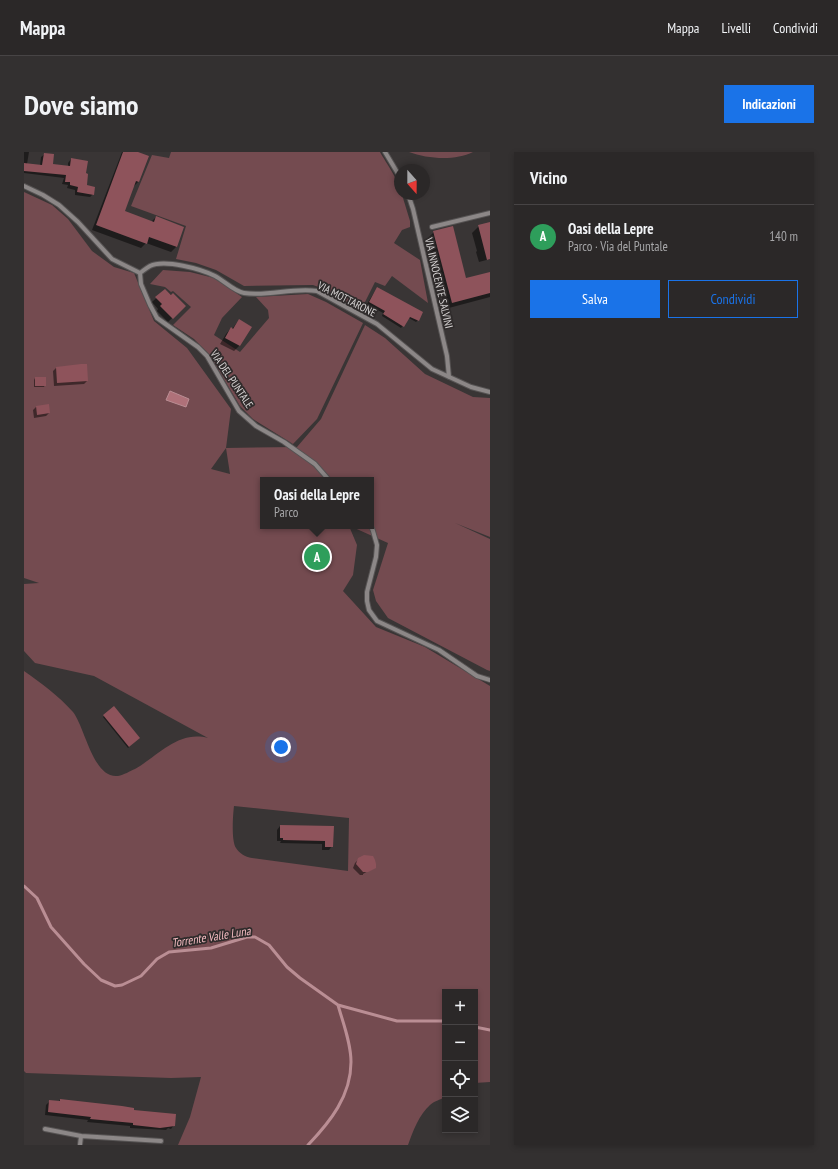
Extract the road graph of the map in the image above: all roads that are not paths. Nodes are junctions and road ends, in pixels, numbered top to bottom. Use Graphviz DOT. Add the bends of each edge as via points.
graph roads {
  1 [pos="385,152"];
  2 [pos="394,167"];
  3 [pos="24,186"];
  4 [pos="410,200"];
  5 [pos="490,213"];
  6 [pos="432,227"];
  7 [pos="140,273"];
  8 [pos="449,377"];
  9 [pos="490,392"];
  10 [pos="326,477"];
  11 [pos="372,529"];
  12 [pos="490,680"];
  13 [pos="45,1129"];
  14 [pos="81,1136"];
  15 [pos="161,1142"];
  16 [pos="80,1145"];
  1 -- 2 [label="street"];
  3 -- 7 [label="street" via="59,205 112,259"];
  4 -- 8 [label="street, VIA INNOCENTE SALVINI"];
  5 -- 6 [label="street"];
  7 -- 8 [label="street, VIA MOTTARONE" via="151,266 164,263 215,276 242,293 317,291 377,324 432,369"];
  7 -- 10 [label="street, VIA DEL PUNTALE" via="141,284 157,318 207,356 239,411 256,426 315,464"];
  8 -- 9 [label="street, VIA MOTTARONE"];
  11 -- 12 [label="street" via="377,545 367,601 369,610 377,621 439,650 477,676"];
  13 -- 14 [label="street"];
  14 -- 15 [label="street"];
  14 -- 16 [label="street"];
}
